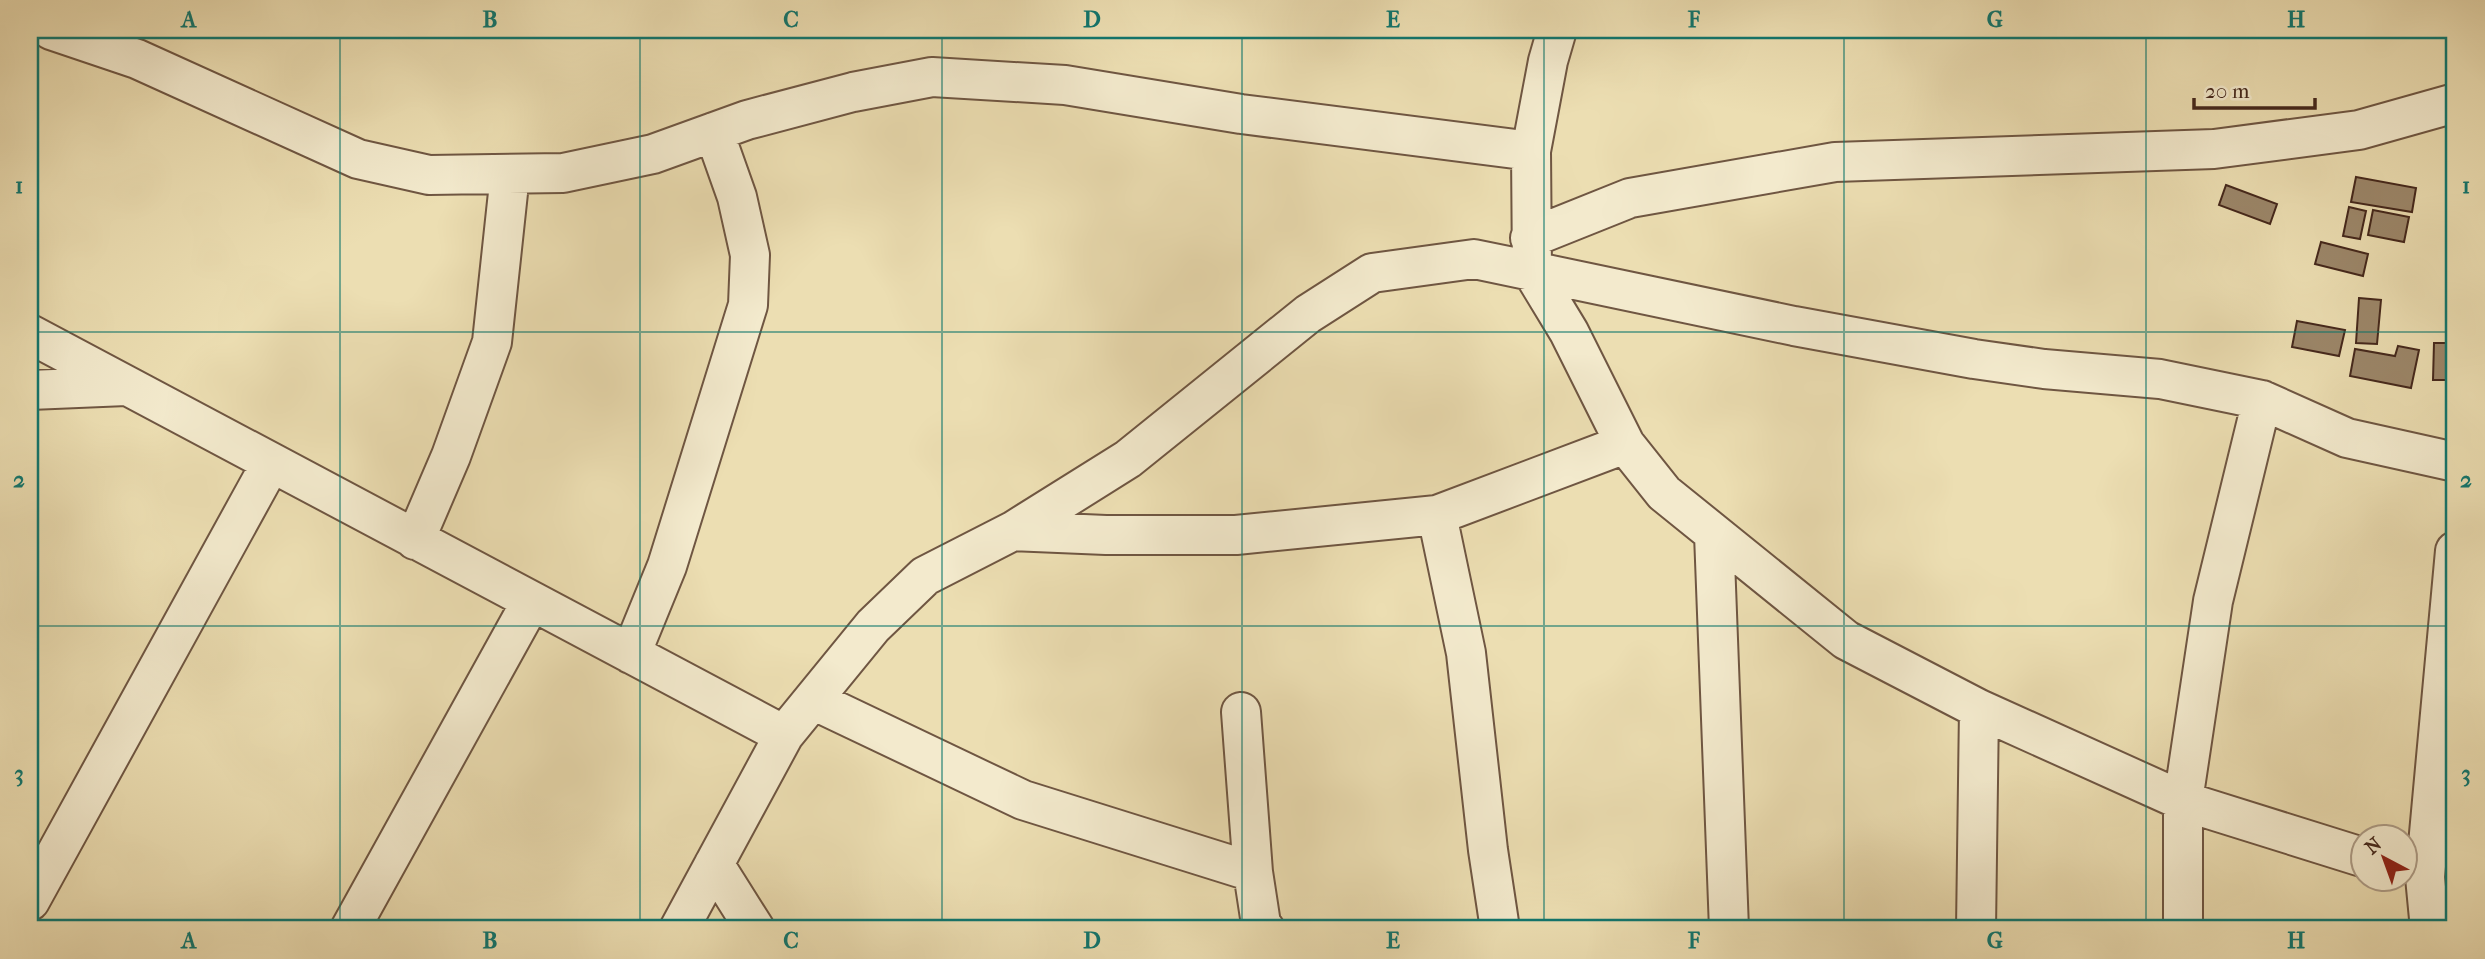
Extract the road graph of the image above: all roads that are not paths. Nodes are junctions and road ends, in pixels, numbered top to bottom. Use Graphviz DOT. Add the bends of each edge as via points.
graph roads {
  1 [pos="51,30"];
  2 [pos="1556,30"];
  3 [pos="2455,103"];
  4 [pos="714,132"];
  5 [pos="1531,151"];
  6 [pos="510,174"];
  7 [pos="1531,255"];
  8 [pos="30,334"];
  9 [pos="127,386"];
  10 [pos="30,390"];
  11 [pos="2262,400"];
  12 [pos="1625,444"];
  13 [pos="2455,462"];
  14 [pos="271,463"];
  15 [pos="1437,515"];
  16 [pos="1013,531"];
  17 [pos="1714,534"];
  18 [pos="415,540"];
  19 [pos="2455,551"];
  20 [pos="531,602"];
  21 [pos="631,654"];
  22 [pos="813,700"];
  23 [pos="1979,709"];
  24 [pos="1241,712"];
  25 [pos="784,735"];
  26 [pos="2182,801"];
  27 [pos="2348,853"];
  28 [pos="714,864"];
  29 [pos="1253,872"];
  30 [pos="2428,876"];
  31 [pos="30,901"];
  32 [pos="350,929"];
  33 [pos="679,929"];
  34 [pos="755,929"];
  35 [pos="1265,929"];
  36 [pos="1500,929"];
  37 [pos="1729,929"];
  38 [pos="1976,929"];
  39 [pos="2183,929"];
  40 [pos="2430,929"];
  1 -- 6 [label="street" via="137,59 358,159 429,175"];
  2 -- 5 [label="street"];
  3 -- 7 [label="street" via="2359,130 2214,149 1835,162 1630,198"];
  4 -- 5 [label="street" via="853,92 932,77 1065,85 1241,114"];
  4 -- 6 [label="street" via="653,154 563,173"];
  4 -- 21 [label="street" via="737,197 750,255 748,305 667,566"];
  5 -- 7 [label="street"];
  6 -- 18 [label="street" via="492,342"];
  7 -- 11 [label="street" via="1794,326 1973,359 2160,379"];
  7 -- 12 [label="street"];
  7 -- 16 [label="street" via="1372,273 1308,314 1128,459"];
  8 -- 9 [label="street"];
  9 -- 10 [label="street"];
  9 -- 14 [label="street"];
  11 -- 13 [label="street" via="2347,438"];
  11 -- 26 [label="street" via="2213,601"];
  12 -- 15 [label="street"];
  12 -- 17 [label="street" via="1664,493"];
  14 -- 18 [label="street"];
  14 -- 31 [label="street"];
  15 -- 16 [label="street" via="1236,535"];
  15 -- 36 [label="street" via="1466,653"];
  16 -- 22 [label="street" via="925,576 873,626"];
  17 -- 23 [label="street" via="1846,640"];
  17 -- 37 [label="street"];
  18 -- 20 [label="street"];
  19 -- 30 [label="street"];
  20 -- 21 [label="street"];
  20 -- 32 [label="street"];
  21 -- 25 [label="street"];
  22 -- 25 [label="street"];
  22 -- 29 [label="street" via="1023,800"];
  23 -- 26 [label="street"];
  23 -- 38 [label="street"];
  24 -- 29 [label="street"];
  25 -- 28 [label="street"];
  26 -- 27 [label="street"];
  26 -- 39 [label="street"];
  28 -- 33 [label="street"];
  28 -- 34 [label="street"];
  29 -- 35 [label="street"];
  30 -- 40 [label="street"];
}
